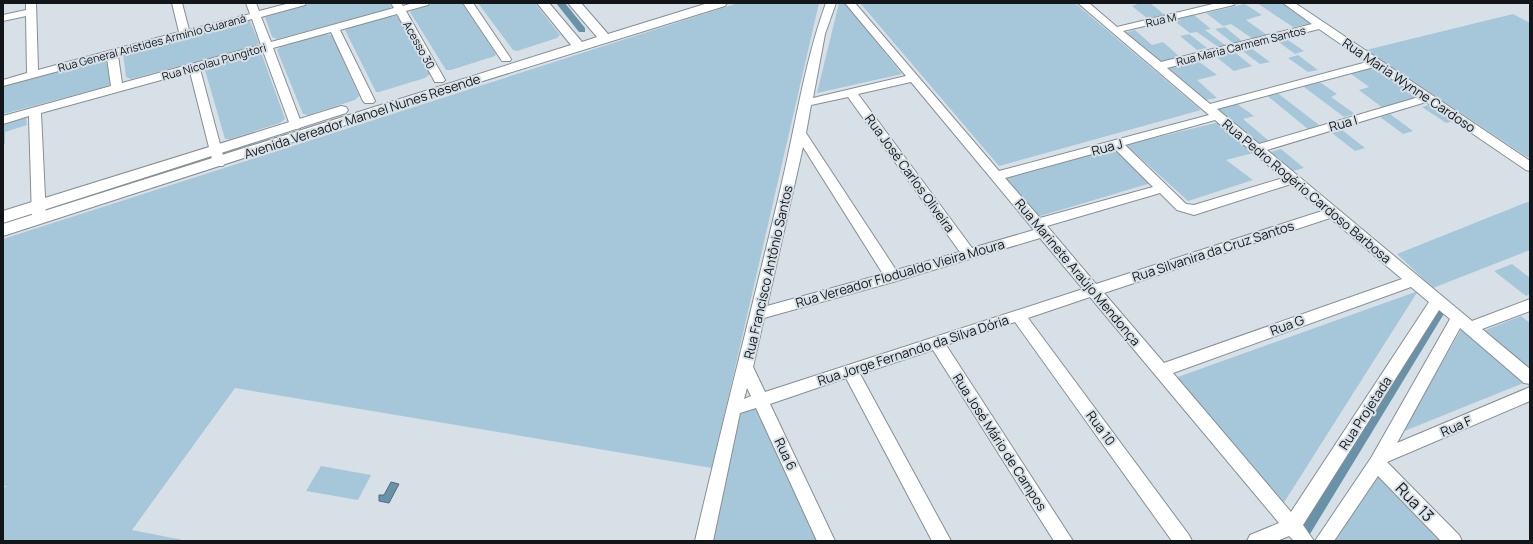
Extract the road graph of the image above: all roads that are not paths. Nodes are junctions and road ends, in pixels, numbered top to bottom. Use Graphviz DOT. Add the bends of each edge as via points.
graph roads {
  1 [pos="177,3"];
  2 [pos="251,3"];
  3 [pos="301,3"];
  4 [pos="424,3"];
  5 [pos="468,3"];
  6 [pos="543,3"];
  7 [pos="574,3"];
  8 [pos="685,3"];
  9 [pos="721,3"];
  10 [pos="831,3"];
  11 [pos="850,3"];
  12 [pos="1084,3"];
  13 [pos="1230,3"];
  14 [pos="1288,3"];
  15 [pos="398,6"];
  16 [pos="31,7"];
  17 [pos="256,16"];
  18 [pos="3,18"];
  19 [pos="1322,25"];
  20 [pos="334,28"];
  21 [pos="1116,30"];
  22 [pos="185,34"];
  23 [pos="602,35"];
  24 [pos="576,43"];
  25 [pos="267,47"];
  26 [pos="112,54"];
  27 [pos="506,59"];
  28 [pos="1375,62"];
  29 [pos="1160,66"];
  30 [pos="194,67"];
  31 [pos="33,75"];
  32 [pos="914,78"];
  33 [pos="439,80"];
  34 [pos="3,83"];
  35 [pos="117,89"];
  36 [pos="851,93"];
  37 [pos="1428,98"];
  38 [pos="369,102"];
  39 [pos="806,103"];
  40 [pos="1208,108"];
  41 [pos="35,111"];
  42 [pos="1218,116"];
  43 [pos="3,120"];
  44 [pos="296,125"];
  45 [pos="800,132"];
  46 [pos="1117,144"];
  47 [pos="1257,149"];
  48 [pos="218,156"];
  49 [pos="1530,166"];
  50 [pos="997,176"];
  51 [pos="1294,179"];
  52 [pos="1164,188"];
  53 [pos="39,212"];
  54 [pos="1333,212"];
  55 [pos="3,217"];
  56 [pos="1040,228"];
  57 [pos="3,230"];
  58 [pos="969,254"];
  59 [pos="893,277"];
  60 [pos="1414,280"];
  61 [pos="1093,291"];
  62 [pos="1438,300"];
  63 [pos="1530,305"];
  64 [pos="757,314"];
  65 [pos="1018,315"];
  66 [pos="1464,323"];
  67 [pos="936,342"];
  68 [pos="745,367"];
  69 [pos="850,370"];
  70 [pos="1161,371"];
  71 [pos="1530,378"];
  72 [pos="1530,394"];
  73 [pos="761,400"];
  74 [pos="733,409"];
  75 [pos="1379,460"];
  76 [pos="1292,526"];
  77 [pos="704,541"];
  78 [pos="826,541"];
  79 [pos="942,541"];
  80 [pos="1064,541"];
  81 [pos="1184,541"];
  82 [pos="1256,541"];
  83 [pos="1305,541"];
  84 [pos="1324,541"];
  85 [pos="1453,541"];
  1 -- 22 [label="street"];
  2 -- 17 [label="street"];
  3 -- 17 [label="street, Rua General Aristides Armínio Guaraná"];
  4 -- 15 [label="street, Rua Nicolau Pungitori"];
  5 -- 27 [label="street"];
  6 -- 24 [label="street"];
  7 -- 23 [label="street"];
  8 -- 23 [label="street, Avenida Vereador Manoel Nunes Resende"];
  9 -- 23 [label="street, Avenida Vereador Manoel Nunes Resende"];
  10 -- 39 [label="street, Rua Francisco Antônio Santos" via="820,34"];
  11 -- 32 [label="street, Rua Marinete Araújo Mendonça"];
  12 -- 21 [label="street, Rua Pedro Rogério Cardoso Barbosa"];
  13 -- 21 [label="street, Rua M"];
  14 -- 19 [label="street, Rua Maria Wynne Cardoso"];
  15 -- 20 [label="street, Rua Nicolau Pungitori"];
  15 -- 33 [label="street, Acesso 30"];
  16 -- 18 [label="street"];
  16 -- 31 [label="street"];
  17 -- 22 [label="street, Rua General Aristides Armínio Guaraná"];
  17 -- 25 [label="street"];
  19 -- 28 [label="street, Rua Maria Wynne Cardoso"];
  19 -- 29 [label="street, Rua Maria Carmem Santos"];
  20 -- 25 [label="street, Rua Nicolau Pungitori"];
  20 -- 38 [label="street"];
  21 -- 29 [label="street, Rua Pedro Rogério Cardoso Barbosa"];
  22 -- 26 [label="street, Rua General Aristides Armínio Guaraná"];
  23 -- 24 [label="street, Avenida Vereador Manoel Nunes Resende"];
  24 -- 27 [label="street, Avenida Vereador Manoel Nunes Resende"];
  24 -- 48 [label="street, Avenida Vereador Manoel Nunes Resende" via="452,86"];
  25 -- 30 [label="street, Rua Nicolau Pungitori"];
  25 -- 44 [label="street"];
  26 -- 31 [label="street, Rua General Aristides Armínio Guaraná"];
  26 -- 35 [label="street"];
  27 -- 33 [label="street, Avenida Vereador Manoel Nunes Resende"];
  28 -- 37 [label="street, Rua Maria Wynne Cardoso"];
  28 -- 40 [label="street"];
  29 -- 40 [label="street, Rua Pedro Rogério Cardoso Barbosa"];
  30 -- 35 [label="street, Rua Nicolau Pungitori"];
  30 -- 48 [label="street"];
  31 -- 34 [label="street, Rua General Aristides Armínio Guaraná"];
  32 -- 36 [label="street"];
  32 -- 50 [label="street, Rua Marinete Araújo Mendonça"];
  33 -- 38 [label="street, Avenida Vereador Manoel Nunes Resende"];
  35 -- 41 [label="street, Rua Nicolau Pungitori"];
  36 -- 39 [label="street"];
  36 -- 58 [label="street, Rua José Carlos Oliveira"];
  37 -- 47 [label="street, Rua I"];
  37 -- 49 [label="street, Rua Maria Wynne Cardoso"];
  38 -- 44 [label="street, Avenida Vereador Manoel Nunes Resende"];
  39 -- 45 [label="street, Rua Francisco Antônio Santos"];
  40 -- 42 [label="street, Rua Pedro Rogério Cardoso Barbosa"];
  41 -- 43 [label="street, Rua Nicolau Pungitori"];
  41 -- 53 [label="street"];
  42 -- 46 [label="street, Rua J"];
  42 -- 47 [label="street, Rua Pedro Rogério Cardoso Barbosa"];
  44 -- 48 [label="street, Avenida Vereador Manoel Nunes Resende"];
  45 -- 59 [label="street"];
  45 -- 64 [label="street, Rua Francisco Antônio Santos"];
  46 -- 50 [label="street, Rua J"];
  46 -- 52 [label="street"];
  47 -- 51 [label="street, Rua Pedro Rogério Cardoso Barbosa"];
  48 -- 53 [label="street, Avenida Vereador Manoel Nunes Resende"];
  50 -- 56 [label="street, Rua Marinete Araújo Mendonça"];
  51 -- 52 [label="street" via="1194,210 1182,207"];
  51 -- 54 [label="street, Rua Pedro Rogério Cardoso Barbosa"];
  52 -- 56 [label="street"];
  53 -- 55 [label="street, Avenida Vereador Manoel Nunes Resende"];
  53 -- 57 [label="street, Avenida Vereador Manoel Nunes Resende"];
  54 -- 60 [label="street, Rua Pedro Rogério Cardoso Barbosa"];
  54 -- 61 [label="street, Rua Silvanira da Cruz Santos"];
  56 -- 58 [label="street, Rua Vereador Flodualdo Vieira Moura"];
  56 -- 61 [label="street, Rua Marinete Araújo Mendonça"];
  58 -- 59 [label="street, Rua Vereador Flodualdo Vieira Moura"];
  59 -- 64 [label="street, Rua Vereador Flodualdo Vieira Moura"];
  60 -- 62 [label="street, Rua Pedro Rogério Cardoso Barbosa"];
  60 -- 70 [label="street, Rua G"];
  61 -- 65 [label="street, Rua Jorge Fernando da Silva Dória"];
  61 -- 70 [label="street, Rua Marinete Araújo Mendonça"];
  62 -- 66 [label="street, Rua Pedro Rogério Cardoso Barbosa"];
  62 -- 76 [label="street, Rua Projetada"];
  63 -- 66 [label="street"];
  64 -- 68 [label="street, Rua Francisco Antônio Santos"];
  65 -- 67 [label="street, Rua Jorge Fernando da Silva Dória"];
  65 -- 81 [label="street, Rua 10"];
  66 -- 71 [label="street, Rua Pedro Rogério Cardoso Barbosa"];
  66 -- 75 [label="street"];
  67 -- 69 [label="street, Rua Jorge Fernando da Silva Dória"];
  67 -- 80 [label="street, Rua José Mário de Campos"];
  68 -- 73 [label="street, Rua 6"];
  68 -- 74 [label="street, Rua Francisco Antônio Santos"];
  69 -- 73 [label="street, Rua Jorge Fernando da Silva Dória"];
  69 -- 79 [label="street"];
  70 -- 76 [label="street, Rua Marinete Araújo Mendonça"];
  72 -- 75 [label="street, Rua F"];
  73 -- 74 [label="street, Rua Jorge Fernando da Silva Dória"];
  73 -- 78 [label="street, Rua 6"];
  74 -- 77 [label="street, Rua Francisco Antônio Santos"];
  75 -- 84 [label="street"];
  75 -- 85 [label="street, Rua 13"];
  76 -- 82 [label="street"];
  76 -- 83 [label="street, Rua Marinete Araújo Mendonça"];
}
